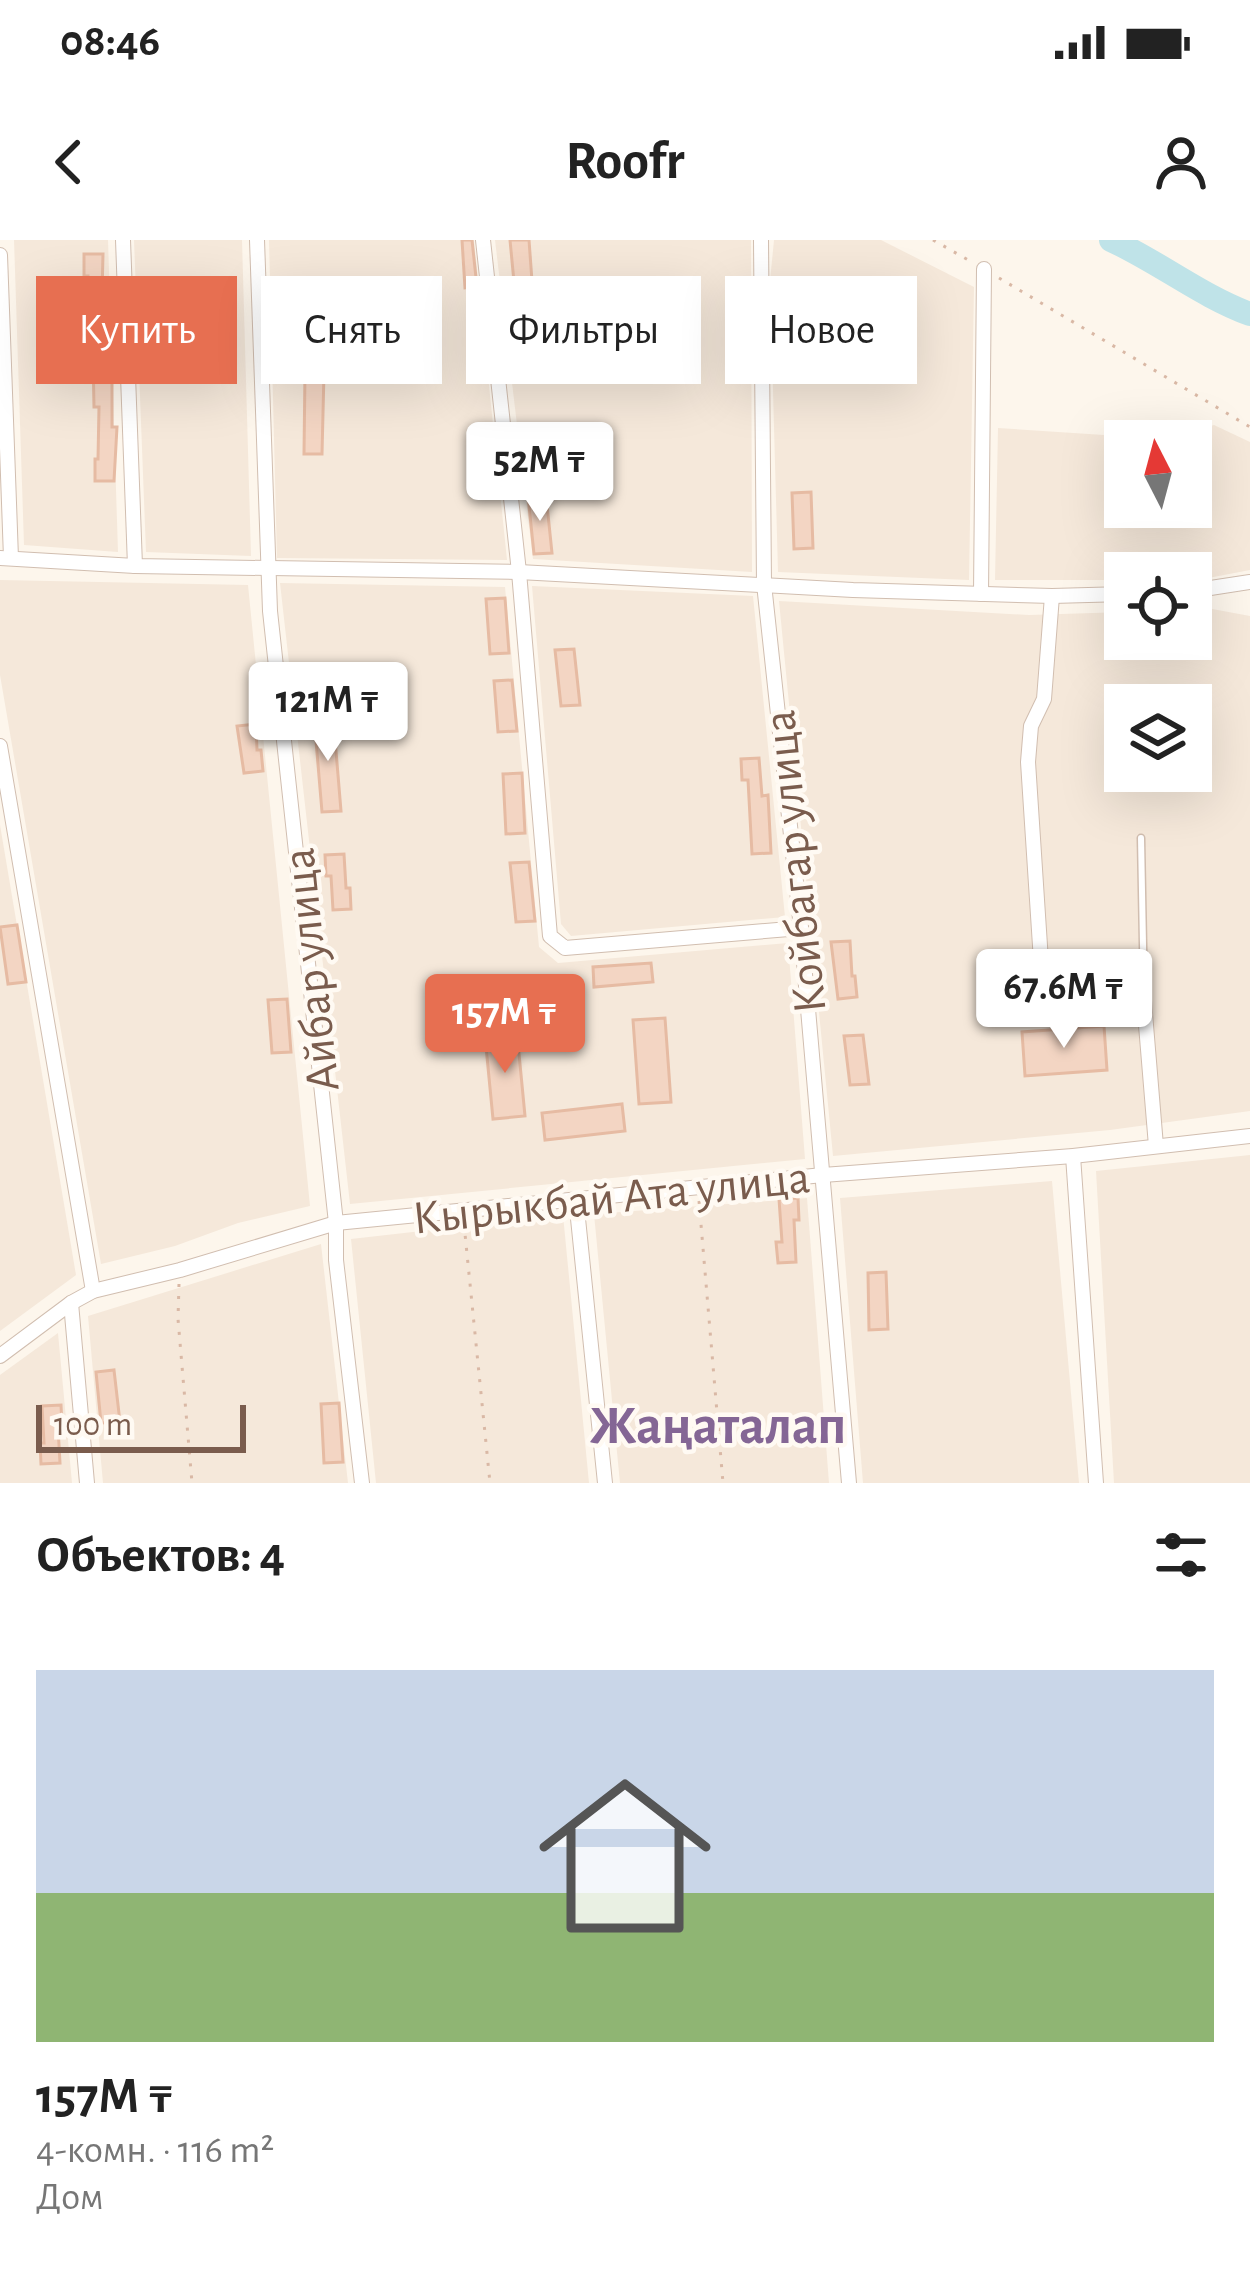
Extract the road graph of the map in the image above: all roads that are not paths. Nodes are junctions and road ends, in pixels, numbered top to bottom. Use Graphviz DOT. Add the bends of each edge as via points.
graph roads {
  1 [pos="123,240"];
  2 [pos="257,240"];
  3 [pos="484,240"];
  4 [pos="761,240"];
  5 [pos="0,255"];
  6 [pos="984,269"];
  7 [pos="5,558"];
  8 [pos="135,566"];
  9 [pos="267,569"];
  10 [pos="519,572"];
  11 [pos="1250,582"];
  12 [pos="764,584"];
  13 [pos="1212,588"];
  14 [pos="981,594"];
  15 [pos="1104,595"];
  16 [pos="1052,596"];
  17 [pos="0,746"];
  18 [pos="1142,838"];
  19 [pos="801,928"];
  20 [pos="1144,1001"];
  21 [pos="1250,1136"];
  22 [pos="1156,1146"];
  23 [pos="1073,1156"];
  24 [pos="823,1175"];
  25 [pos="576,1199"];
  26 [pos="337,1222"];
  27 [pos="93,1291"];
  28 [pos="71,1304"];
  29 [pos="0,1356"];
  30 [pos="87,1483"];
  31 [pos="362,1483"];
  32 [pos="605,1483"];
  33 [pos="849,1483"];
  34 [pos="1096,1483"];
  1 -- 8 [label="street"];
  2 -- 9 [label="street, Айбар улица"];
  3 -- 10 [label="street"];
  4 -- 12 [label="street, Койбагар улица"];
  5 -- 7 [label="street"];
  6 -- 14 [label="street"];
  7 -- 8 [label="street"];
  8 -- 9 [label="street"];
  9 -- 10 [label="street"];
  9 -- 26 [label="street, Айбар улица"];
  10 -- 12 [label="street"];
  10 -- 19 [label="street" via="550,936 566,948"];
  11 -- 13 [label="street"];
  12 -- 14 [label="street"];
  12 -- 19 [label="street, Койбагар улица"];
  14 -- 16 [label="street"];
  15 -- 16 [label="street"];
  16 -- 20 [label="street" via="1045,699 1031,726 1028,762 1044,1007"];
  17 -- 27 [label="street"];
  18 -- 20 [label="lane"];
  19 -- 24 [label="street, Койбагар улица"];
  20 -- 22 [label="street"];
  21 -- 22 [label="street, Кырыкбай Ата улица"];
  22 -- 23 [label="street, Кырыкбай Ата улица"];
  23 -- 24 [label="street, Кырыкбай Ата улица"];
  23 -- 34 [label="street"];
  24 -- 25 [label="street, Кырыкбай Ата улица"];
  24 -- 33 [label="street, Койбагар улица"];
  25 -- 26 [label="street, Кырыкбай Ата улица"];
  25 -- 32 [label="street"];
  26 -- 27 [label="street, Кырыкбай Ата улица"];
  26 -- 31 [label="street, Айбар улица"];
  27 -- 28 [label="street, Кырыкбай Ата улица"];
  28 -- 29 [label="street, Кырыкбай Ата улица"];
  28 -- 30 [label="street"];
}
